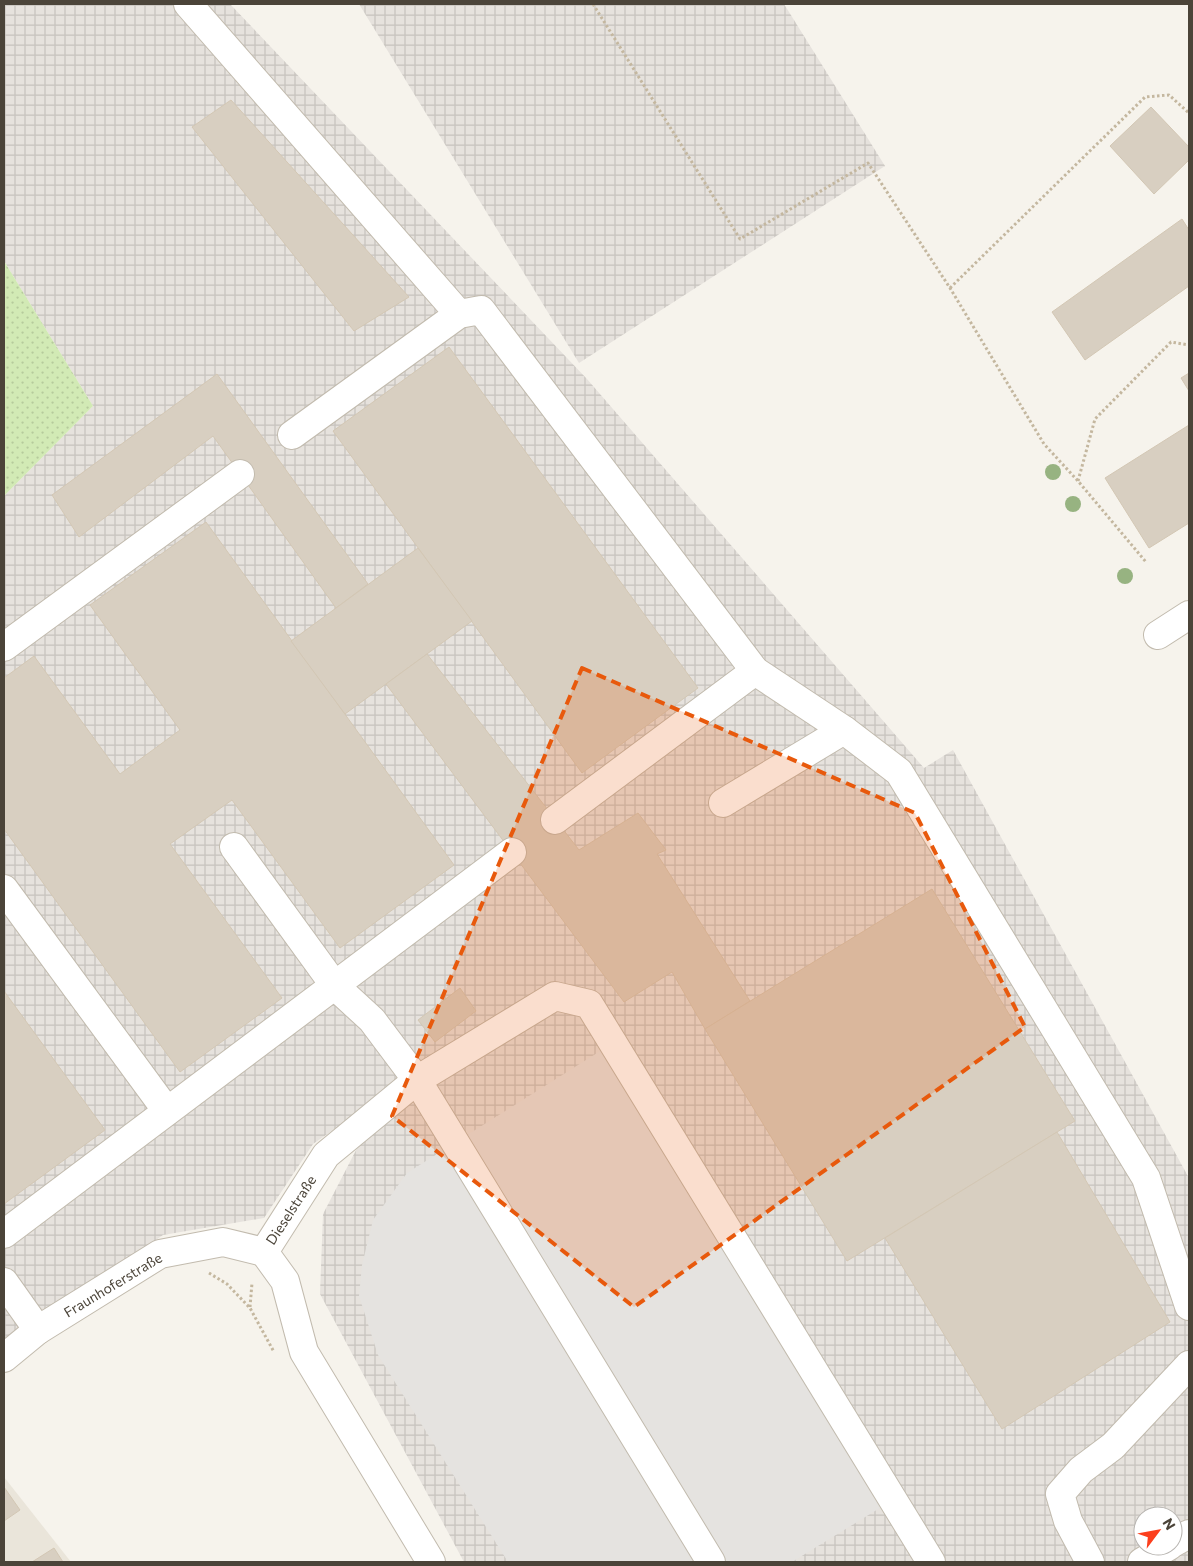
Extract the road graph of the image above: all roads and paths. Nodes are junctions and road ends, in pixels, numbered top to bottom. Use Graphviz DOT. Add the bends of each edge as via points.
graph roads {
  1 [pos="188,4"];
  2 [pos="593,4"];
  3 [pos="1189,113"];
  4 [pos="950,288"];
  5 [pos="459,314"];
  6 [pos="1189,344"];
  7 [pos="292,435"];
  8 [pos="240,474"];
  9 [pos="1078,481"];
  10 [pos="1146,562"];
  11 [pos="1189,615"];
  12 [pos="1158,635"];
  13 [pos="4,647"];
  14 [pos="754,671"];
  15 [pos="844,730"];
  16 [pos="723,803"];
  17 [pos="555,820"];
  18 [pos="234,847"];
  19 [pos="512,852"];
  20 [pos="4,889"];
  21 [pos="335,986"];
  22 [pos="417,1080"];
  23 [pos="168,1111"];
  24 [pos="4,1234"];
  25 [pos="264,1252"];
  26 [pos="206,1271"];
  27 [pos="4,1282"];
  28 [pos="1189,1306"];
  29 [pos="250,1308"];
  30 [pos="38,1330"];
  31 [pos="4,1358"];
  32 [pos="1189,1366"];
  33 [pos="430,1562"];
  34 [pos="711,1562"];
  35 [pos="931,1562"];
  36 [pos="1090,1562"];
  1 -- 5 [label="street"];
  2 -- 4 [label="path" via="740,239 868,163"];
  3 -- 4 [label="path" via="1169,95 1145,97"];
  4 -- 9 [label="path" via="1044,444"];
  5 -- 7 [label="street"];
  5 -- 14 [label="street" via="481,310"];
  6 -- 9 [label="path" via="1171,342 1095,419"];
  8 -- 13 [label="street"];
  9 -- 10 [label="path"];
  11 -- 12 [label="street"];
  14 -- 15 [label="street"];
  14 -- 17 [label="street"];
  15 -- 16 [label="street"];
  15 -- 28 [label="street" via="899,772 1146,1178"];
  18 -- 21 [label="street"];
  19 -- 21 [label="street"];
  20 -- 23 [label="street"];
  21 -- 22 [label="street" via="372,1020"];
  21 -- 23 [label="street"];
  22 -- 25 [label="street, Dieselstraße" via="326,1155"];
  22 -- 34 [label="street"];
  22 -- 35 [label="street, Dieselstraße" via="555,996 589,1004"];
  23 -- 24 [label="street"];
  25 -- 30 [label="street, Fraunhoferstraße" via="224,1242 160,1254"];
  25 -- 33 [label="street, Dieselstraße" via="285,1281 304,1352"];
  26 -- 29 [label="path" via="227,1284"];
  27 -- 30 [label="street"];
  30 -- 31 [label="street, Fraunhoferstraße"];
  32 -- 36 [label="street" via="1113,1446 1082,1470 1060,1494 1068,1521"];
}
